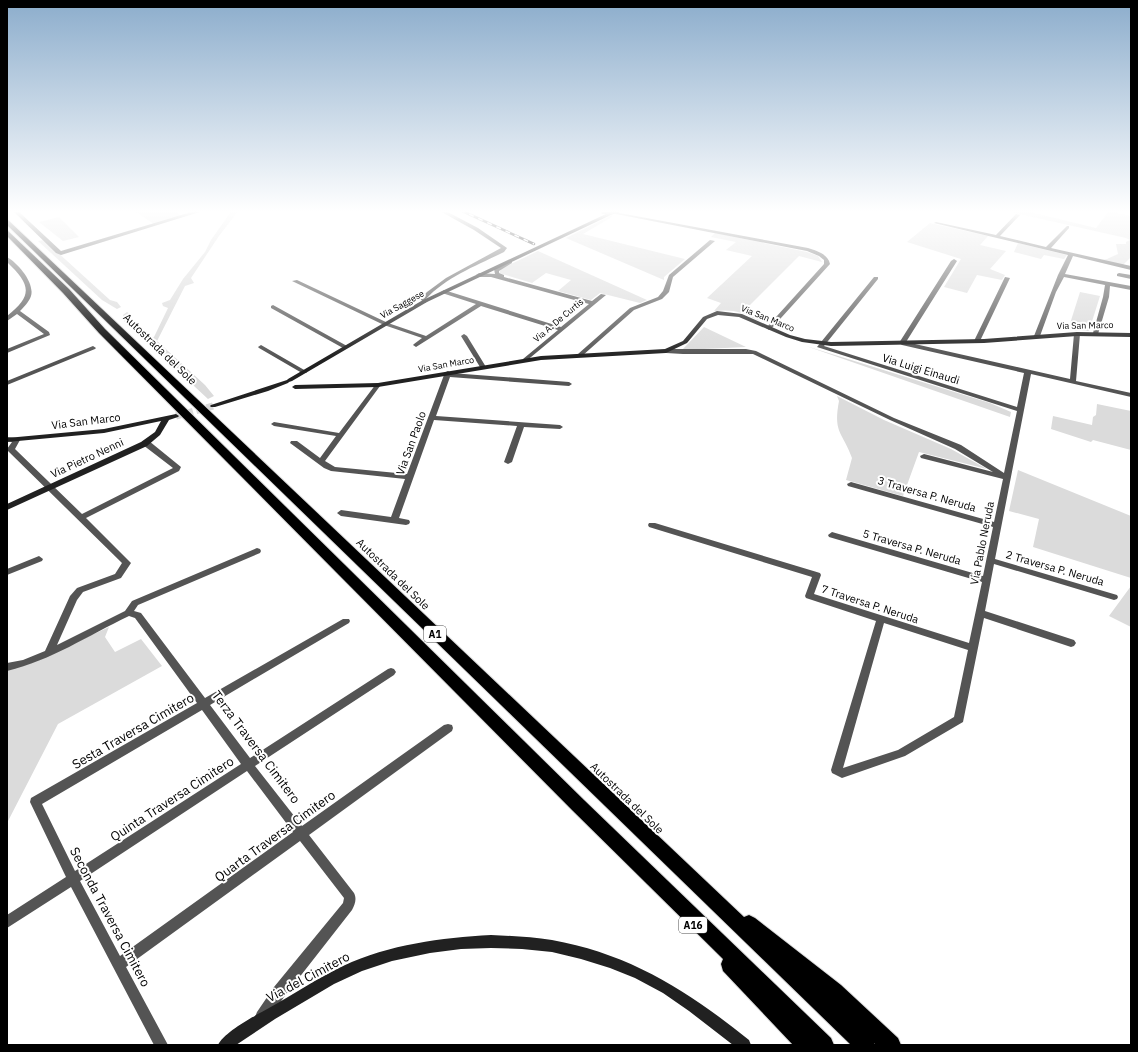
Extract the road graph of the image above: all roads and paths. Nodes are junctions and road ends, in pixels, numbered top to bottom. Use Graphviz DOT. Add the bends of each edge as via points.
graph roads {
  1 [pos="7,259"];
  2 [pos="34,259"];
  3 [pos="47,259"];
  4 [pos="486,259"];
  5 [pos="514,259"];
  6 [pos="517,259"];
  7 [pos="690,259"];
  8 [pos="826,259"];
  9 [pos="1069,259"];
  10 [pos="1092,259"];
  11 [pos="954,261"];
  12 [pos="1131,262"];
  13 [pos="1128,268"];
  14 [pos="479,275"];
  15 [pos="1061,275"];
  16 [pos="1119,275"];
  17 [pos="1131,277"];
  18 [pos="876,278"];
  19 [pos="1007,278"];
  20 [pos="508,279"];
  21 [pos="295,281"];
  22 [pos="1108,284"];
  23 [pos="1131,288"];
  24 [pos="444,292"];
  25 [pos="603,294"];
  26 [pos="425,301"];
  27 [pos="593,303"];
  28 [pos="480,304"];
  29 [pos="273,307"];
  30 [pos="17,312"];
  31 [pos="7,319"];
  32 [pos="386,324"];
  33 [pos="769,328"];
  34 [pos="562,329"];
  35 [pos="1096,333"];
  36 [pos="1076,334"];
  37 [pos="1131,335"];
  38 [pos="464,336"];
  39 [pos="1037,336"];
  40 [pos="427,338"];
  41 [pos="977,341"];
  42 [pos="902,343"];
  43 [pos="822,344"];
  44 [pos="416,345"];
  45 [pos="261,347"];
  46 [pos="93,348"];
  47 [pos="345,348"];
  48 [pos="7,351"];
  49 [pos="666,351"];
  50 [pos="580,355"];
  51 [pos="524,360"];
  52 [pos="483,367"];
  53 [pos="1028,371"];
  54 [pos="303,372"];
  55 [pos="448,374"];
  56 [pos="288,381"];
  57 [pos="1072,381"];
  58 [pos="7,383"];
  59 [pos="297,384"];
  60 [pos="569,384"];
  61 [pos="378,385"];
  62 [pos="266,390"];
  63 [pos="1131,395"];
  64 [pos="213,406"];
  65 [pos="1020,410"];
  66 [pos="176,416"];
  67 [pos="166,418"];
  68 [pos="431,418"];
  69 [pos="274,424"];
  70 [pos="521,424"];
  71 [pos="560,427"];
  72 [pos="341,435"];
  73 [pos="11,440"];
  74 [pos="146,443"];
  75 [pos="294,443"];
  76 [pos="924,456"];
  77 [pos="321,461"];
  78 [pos="508,462"];
  79 [pos="410,477"];
  80 [pos="1006,478"];
  81 [pos="852,484"];
  82 [pos="49,487"];
  83 [pos="7,507"];
  84 [pos="341,513"];
  85 [pos="81,518"];
  86 [pos="394,520"];
  87 [pos="406,522"];
  88 [pos="652,525"];
  89 [pos="997,525"];
  90 [pos="832,535"];
  91 [pos="258,551"];
  92 [pos="39,559"];
  93 [pos="990,560"];
  94 [pos="7,572"];
  95 [pos="986,580"];
  96 [pos="1114,597"];
  97 [pos="128,613"];
  98 [pos="980,613"];
  99 [pos="881,619"];
  100 [pos="346,621"];
  101 [pos="1071,643"];
  102 [pos="973,648"];
  103 [pos="49,653"];
  104 [pos="7,667"];
  105 [pos="391,672"];
  106 [pos="204,705"];
  107 [pos="448,728"];
  108 [pos="249,766"];
  109 [pos="35,802"];
  110 [pos="578,806"];
  111 [pos="302,834"];
  112 [pos="681,869"];
  113 [pos="72,880"];
  114 [pos="7,922"];
  115 [pos="118,965"];
  116 [pos="259,1021"];
  117 [pos="161,1045"];
  118 [pos="225,1045"];
  119 [pos="744,1045"];
  120 [pos="807,1045"];
  121 [pos="824,1045"];
  122 [pos="866,1045"];
  123 [pos="891,1045"];
  1 -- 30 [label="street" via="22,272 30,293 26,303"];
  2 -- 110 [label="highway, A1" via="102,331"];
  3 -- 112 [label="highway, Autostrada del Sole / A1"];
  4 -- 26 [label="street" via="425,296"];
  5 -- 14 [label="main road, Via Saggese"];
  6 -- 20 [label="street" via="496,270 497,274"];
  7 -- 50 [label="street" via="671,276 666,292 660,298 632,309"];
  8 -- 33 [label="street" via="827,264"];
  9 -- 15 [label="street"];
  10 -- 13 [label="street"];
  11 -- 42 [label="street"];
  12 -- 13 [label="street"];
  14 -- 20 [label="street" via="487,274"];
  14 -- 24 [label="main road, Via Saggese"];
  15 -- 22 [label="street"];
  15 -- 39 [label="street"];
  16 -- 17 [label="street"];
  18 -- 43 [label="street"];
  19 -- 41 [label="street"];
  20 -- 27 [label="street"];
  21 -- 32 [label="street"];
  22 -- 23 [label="street"];
  22 -- 35 [label="street"];
  24 -- 26 [label="main road, Via Saggese"];
  24 -- 28 [label="street"];
  25 -- 27 [label="street, Via A. De Curtis"];
  26 -- 32 [label="main road, Via Saggese"];
  27 -- 34 [label="street, Via A. De Curtis"];
  28 -- 34 [label="street"];
  28 -- 40 [label="street"];
  29 -- 47 [label="street"];
  30 -- 31 [label="street"];
  30 -- 48 [label="street" via="47,335"];
  32 -- 40 [label="street"];
  32 -- 47 [label="main road, Via Saggese"];
  33 -- 43 [label="main road, Via San Marco" via="804,341"];
  33 -- 49 [label="main road, Via San Marco" via="740,315 717,313 705,318 685,342"];
  34 -- 51 [label="street, Via A. De Curtis"];
  35 -- 36 [label="main road, Via San Marco"];
  35 -- 37 [label="main road, Via San Marco"];
  36 -- 39 [label="main road, Via San Marco"];
  36 -- 57 [label="street"];
  38 -- 52 [label="street"];
  39 -- 41 [label="main road, Via San Marco"];
  40 -- 44 [label="street"];
  41 -- 42 [label="main road, Via San Marco"];
  42 -- 43 [label="main road, Via San Marco"];
  42 -- 53 [label="street"];
  43 -- 65 [label="street, Via Luigi Einaudi" via="820,347 831,352"];
  45 -- 54 [label="street"];
  46 -- 58 [label="street"];
  47 -- 54 [label="main road, Via Saggese"];
  49 -- 50 [label="main road, Via San Marco"];
  49 -- 80 [label="street" via="754,352 892,419 958,447"];
  50 -- 51 [label="main road, Via San Marco"];
  51 -- 52 [label="main road, Via San Marco"];
  52 -- 55 [label="main road, Via San Marco"];
  53 -- 57 [label="street"];
  53 -- 65 [label="street, Via Pablo Neruda"];
  54 -- 56 [label="main road, Via Saggese"];
  54 -- 59 [label="main road"];
  55 -- 60 [label="street"];
  55 -- 61 [label="main road, Via San Marco"];
  55 -- 68 [label="street, Via San Paolo"];
  56 -- 59 [label="main road" via="286,386"];
  56 -- 62 [label="main road, Via Saggese"];
  57 -- 63 [label="street"];
  59 -- 61 [label="main road, Via San Marco" via="319,387"];
  59 -- 62 [label="main road, Via San Marco"];
  61 -- 72 [label="street"];
  62 -- 64 [label="main road"];
  65 -- 80 [label="street, Via Pablo Neruda"];
  66 -- 67 [label="main road, Via San Marco"];
  67 -- 73 [label="main road, Via San Marco" via="104,431"];
  67 -- 74 [label="main road, Via Pietro Nenni" via="155,437"];
  68 -- 70 [label="street"];
  68 -- 79 [label="street, Via San Paolo"];
  69 -- 72 [label="street"];
  70 -- 71 [label="street"];
  70 -- 78 [label="street"];
  72 -- 77 [label="street"];
  73 -- 82 [label="street" via="11,449"];
  74 -- 82 [label="main road, Via Pietro Nenni"];
  74 -- 85 [label="street" via="177,467 176,469"];
  75 -- 77 [label="street"];
  76 -- 80 [label="street"];
  77 -- 79 [label="street" via="334,469"];
  79 -- 86 [label="street, Via San Paolo"];
  80 -- 89 [label="street, Via Pablo Neruda"];
  81 -- 89 [label="street, 3 Traversa P. Neruda"];
  82 -- 83 [label="main road, Via Pietro Nenni"];
  82 -- 85 [label="street"];
  84 -- 86 [label="street"];
  85 -- 103 [label="street" via="127,563 118,576 80,590 73,598"];
  86 -- 87 [label="street"];
  88 -- 99 [label="street, 7 Traversa P. Neruda" via="817,575 809,596"];
  89 -- 93 [label="street, Via Pablo Neruda"];
  90 -- 95 [label="street, 5 Traversa P. Neruda"];
  91 -- 97 [label="street" via="136,603"];
  92 -- 94 [label="street"];
  93 -- 95 [label="street, Via Pablo Neruda"];
  93 -- 96 [label="street, 2 Traversa P. Neruda"];
  95 -- 98 [label="street, Via Pablo Neruda"];
  97 -- 103 [label="street"];
  97 -- 106 [label="street, Terza Traversa Cimitero" via="138,615"];
  98 -- 101 [label="street"];
  98 -- 102 [label="street, Via Pablo Neruda"];
  99 -- 102 [label="street, 7 Traversa P. Neruda"];
  99 -- 102 [label="street, Via Pablo Neruda" via="836,770 842,773 901,753 959,719"];
  100 -- 106 [label="street, Sesta Traversa Cimitero"];
  103 -- 104 [label="street"];
  105 -- 108 [label="street, Quinta Traversa Cimitero"];
  106 -- 108 [label="street, Terza Traversa Cimitero"];
  106 -- 109 [label="street, Sesta Traversa Cimitero"];
  107 -- 111 [label="street, Quarta Traversa Cimitero"];
  108 -- 111 [label="street, Terza Traversa Cimitero"];
  108 -- 113 [label="street, Quinta Traversa Cimitero"];
  109 -- 113 [label="street, Seconda Traversa Cimitero"];
  110 -- 120 [label="highway, A16"];
  110 -- 121 [label="highway, A1"];
  111 -- 115 [label="street, Quarta Traversa Cimitero"];
  111 -- 116 [label="street, Terza Traversa Cimitero" via="350,897 348,906"];
  112 -- 122 [label="highway, Autostrada del Sole / A1"];
  112 -- 123 [label="highway" via="834,992"];
  113 -- 114 [label="street, Quinta Traversa Cimitero"];
  113 -- 115 [label="street, Seconda Traversa Cimitero"];
  115 -- 117 [label="street, Seconda Traversa Cimitero"];
  116 -- 118 [label="main road, Via del Cimitero"];
  116 -- 119 [label="main road, Via del Cimitero" via="341,973 382,958 431,945 472,941 520,942 564,948 603,959 640,974 678,995"];
}
